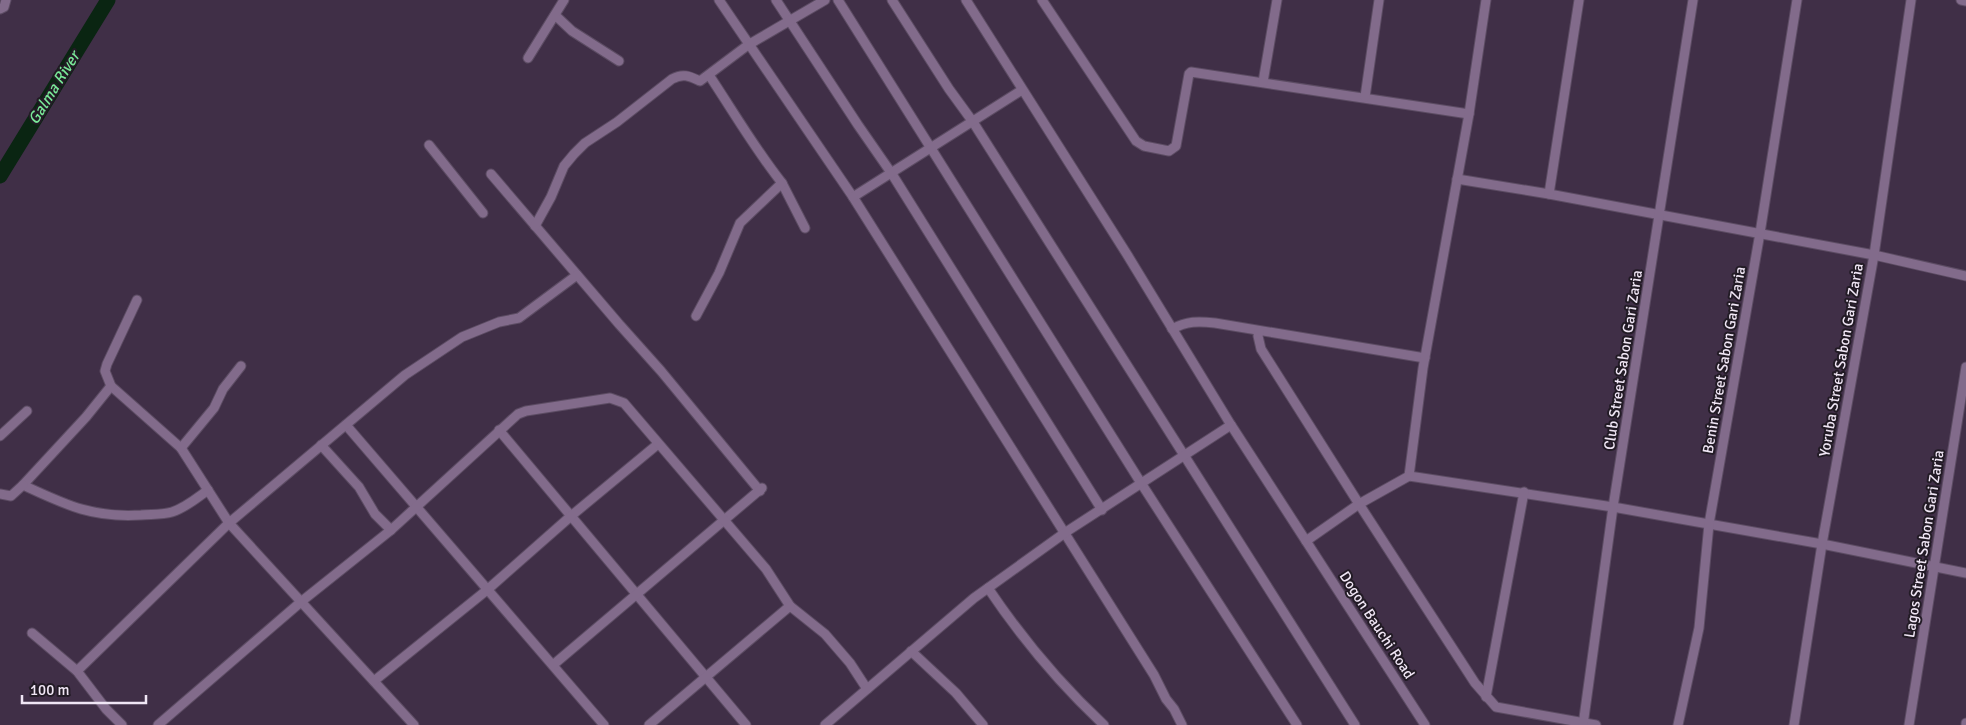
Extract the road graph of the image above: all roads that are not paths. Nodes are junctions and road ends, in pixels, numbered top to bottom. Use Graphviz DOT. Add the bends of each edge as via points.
graph roads {
  1 [pos="6,0"];
  2 [pos="564,0"];
  3 [pos="720,0"];
  4 [pos="776,0"];
  5 [pos="825,0"];
  6 [pos="838,0"];
  7 [pos="892,0"];
  8 [pos="966,0"];
  9 [pos="1042,0"];
  10 [pos="1277,0"];
  11 [pos="1379,0"];
  12 [pos="1486,0"];
  13 [pos="1579,0"];
  14 [pos="1693,0"];
  15 [pos="1797,0"];
  16 [pos="1911,0"];
  17 [pos="1961,0"];
  18 [pos="1966,1"];
  19 [pos="0,8"];
  20 [pos="555,15"];
  21 [pos="790,21"];
  22 [pos="748,45"];
  23 [pos="528,58"];
  24 [pos="618,61"];
  25 [pos="709,75"];
  26 [pos="1263,82"];
  27 [pos="1022,90"];
  28 [pos="1365,97"];
  29 [pos="1469,114"];
  30 [pos="973,122"];
  31 [pos="428,145"];
  32 [pos="932,148"];
  33 [pos="490,174"];
  34 [pos="892,174"];
  35 [pos="1456,179"];
  36 [pos="782,183"];
  37 [pos="1549,194"];
  38 [pos="853,198"];
  39 [pos="483,214"];
  40 [pos="1660,215"];
  41 [pos="535,226"];
  42 [pos="805,228"];
  43 [pos="1760,234"];
  44 [pos="1874,255"];
  45 [pos="577,275"];
  46 [pos="1966,276"];
  47 [pos="137,300"];
  48 [pos="696,316"];
  49 [pos="1172,329"];
  50 [pos="1259,331"];
  51 [pos="1425,358"];
  52 [pos="242,366"];
  53 [pos="1966,367"];
  54 [pos="111,386"];
  55 [pos="27,411"];
  56 [pos="1231,424"];
  57 [pos="346,426"];
  58 [pos="499,430"];
  59 [pos="0,436"];
  60 [pos="658,444"];
  61 [pos="321,445"];
  62 [pos="181,448"];
  63 [pos="1184,455"];
  64 [pos="1409,476"];
  65 [pos="1141,483"];
  66 [pos="23,485"];
  67 [pos="208,490"];
  68 [pos="1524,492"];
  69 [pos="0,494"];
  70 [pos="1359,504"];
  71 [pos="416,507"];
  72 [pos="1613,507"];
  73 [pos="1102,510"];
  74 [pos="571,516"];
  75 [pos="724,520"];
  76 [pos="229,523"];
  77 [pos="1709,524"];
  78 [pos="391,530"];
  79 [pos="1066,532"];
  80 [pos="1306,541"];
  81 [pos="1822,544"];
  82 [pos="1934,568"];
  83 [pos="1966,573"];
  84 [pos="988,588"];
  85 [pos="487,590"];
  86 [pos="636,594"];
  87 [pos="302,602"];
  88 [pos="790,606"];
  89 [pos="32,633"];
  90 [pos="911,652"];
  91 [pos="553,665"];
  92 [pos="77,671"];
  93 [pos="707,676"];
  94 [pos="374,681"];
  95 [pos="867,689"];
  96 [pos="1486,697"];
  97 [pos="834,717"];
  98 [pos="1583,724"];
  99 [pos="122,725"];
  100 [pos="158,725"];
  101 [pos="414,725"];
  102 [pos="604,725"];
  103 [pos="649,725"];
  104 [pos="746,725"];
  105 [pos="824,725"];
  106 [pos="842,725"];
  107 [pos="983,725"];
  108 [pos="1104,725"];
  109 [pos="1182,725"];
  110 [pos="1297,725"];
  111 [pos="1355,725"];
  112 [pos="1425,725"];
  113 [pos="1596,725"];
  114 [pos="1678,725"];
  115 [pos="1794,725"];
  116 [pos="1910,725"];
  1 -- 19 [label="street" via="4,7"];
  2 -- 20 [label="street"];
  3 -- 22 [label="street"];
  4 -- 21 [label="street"];
  5 -- 21 [label="street"];
  6 -- 32 [label="street"];
  7 -- 30 [label="street"];
  8 -- 27 [label="street, Dogon Bauchi Road"];
  9 -- 26 [label="street" via="1140,144 1169,151 1176,146 1191,72"];
  10 -- 26 [label="street"];
  11 -- 28 [label="street"];
  12 -- 29 [label="street"];
  13 -- 37 [label="street"];
  14 -- 40 [label="street, Club Street Sabon Gari Zaria"];
  15 -- 43 [label="street, Benin Street Sabon Gari Zaria"];
  16 -- 44 [label="street, Yoruba Street Sabon Gari Zaria"];
  17 -- 18 [label="street"];
  20 -- 23 [label="street"];
  20 -- 24 [label="street"];
  21 -- 22 [label="street"];
  21 -- 34 [label="street"];
  22 -- 25 [label="street"];
  22 -- 38 [label="street"];
  25 -- 36 [label="street" via="760,155"];
  25 -- 41 [label="street" via="700,81 680,74 672,78 585,143 564,166"];
  26 -- 28 [label="street"];
  27 -- 30 [label="street"];
  27 -- 49 [label="street, Dogon Bauchi Road"];
  28 -- 29 [label="street"];
  29 -- 35 [label="street"];
  30 -- 32 [label="street"];
  30 -- 63 [label="street"];
  31 -- 39 [label="street"];
  32 -- 34 [label="street"];
  32 -- 65 [label="street"];
  33 -- 41 [label="street"];
  34 -- 38 [label="street"];
  34 -- 73 [label="street"];
  35 -- 37 [label="street"];
  35 -- 51 [label="street"];
  36 -- 42 [label="street"];
  36 -- 48 [label="street" via="740,223"];
  37 -- 40 [label="street"];
  38 -- 79 [label="street"];
  40 -- 43 [label="street"];
  40 -- 72 [label="street, Club Street Sabon Gari Zaria"];
  41 -- 45 [label="street"];
  43 -- 44 [label="street"];
  43 -- 77 [label="street, Benin Street Sabon Gari Zaria"];
  44 -- 46 [label="street"];
  44 -- 81 [label="street, Yoruba Street Sabon Gari Zaria"];
  45 -- 57 [label="street" via="519,318 481,329 440,351 405,375"];
  45 -- 75 [label="street" via="761,490"];
  47 -- 54 [label="street" via="107,364"];
  49 -- 50 [label="street" via="1191,322"];
  49 -- 56 [label="street, Dogon Bauchi Road"];
  50 -- 51 [label="street"];
  50 -- 70 [label="street" via="1261,349"];
  51 -- 64 [label="street"];
  52 -- 62 [label="street" via="222,389 214,408"];
  53 -- 82 [label="street, Lagos Street Sabon Gari Zaria"];
  54 -- 62 [label="street"];
  54 -- 66 [label="street"];
  55 -- 59 [label="street"];
  56 -- 63 [label="street"];
  56 -- 80 [label="street, Dogon Bauchi Road"];
  57 -- 61 [label="street"];
  57 -- 71 [label="street"];
  58 -- 60 [label="street" via="522,412 610,398 624,403"];
  58 -- 71 [label="street"];
  58 -- 74 [label="street"];
  60 -- 74 [label="street"];
  60 -- 75 [label="street"];
  61 -- 76 [label="street"];
  61 -- 78 [label="street" via="359,487 375,514"];
  62 -- 67 [label="street"];
  63 -- 65 [label="street"];
  63 -- 111 [label="street"];
  64 -- 68 [label="street"];
  64 -- 70 [label="street"];
  65 -- 73 [label="street"];
  65 -- 110 [label="street"];
  66 -- 67 [label="street" via="93,513 123,516 172,512"];
  66 -- 69 [label="street" via="11,496"];
  67 -- 76 [label="street"];
  68 -- 72 [label="street"];
  68 -- 96 [label="street"];
  70 -- 80 [label="street"];
  70 -- 96 [label="street"];
  71 -- 78 [label="street"];
  71 -- 85 [label="street"];
  72 -- 77 [label="street"];
  72 -- 98 [label="street, Club Street Sabon Gari Zaria"];
  73 -- 79 [label="street"];
  74 -- 85 [label="street"];
  74 -- 86 [label="street"];
  75 -- 86 [label="street"];
  75 -- 88 [label="street" via="766,570"];
  76 -- 87 [label="street"];
  76 -- 92 [label="street"];
  77 -- 81 [label="street"];
  77 -- 114 [label="street, Benin Street Sabon Gari Zaria" via="1699,628"];
  78 -- 87 [label="street"];
  79 -- 84 [label="street"];
  79 -- 109 [label="street"];
  80 -- 112 [label="street, Dogon Bauchi Road"];
  81 -- 82 [label="street"];
  81 -- 115 [label="street, Yoruba Street Sabon Gari Zaria"];
  82 -- 83 [label="street"];
  82 -- 116 [label="street, Lagos Street Sabon Gari Zaria"];
  84 -- 90 [label="street"];
  84 -- 108 [label="street" via="1039,654"];
  85 -- 91 [label="street"];
  85 -- 94 [label="street"];
  86 -- 91 [label="street"];
  86 -- 93 [label="street"];
  87 -- 94 [label="street"];
  87 -- 100 [label="street"];
  88 -- 93 [label="street"];
  88 -- 95 [label="street" via="825,634 850,662"];
  89 -- 92 [label="street"];
  90 -- 95 [label="street"];
  90 -- 107 [label="street" via="956,693"];
  91 -- 102 [label="street"];
  92 -- 99 [label="street"];
  93 -- 103 [label="street"];
  93 -- 104 [label="street"];
  94 -- 101 [label="street"];
  95 -- 97 [label="street"];
  96 -- 98 [label="street" via="1496,707"];
  97 -- 105 [label="street"];
  97 -- 106 [label="street"];
  98 -- 113 [label="street"];
}
